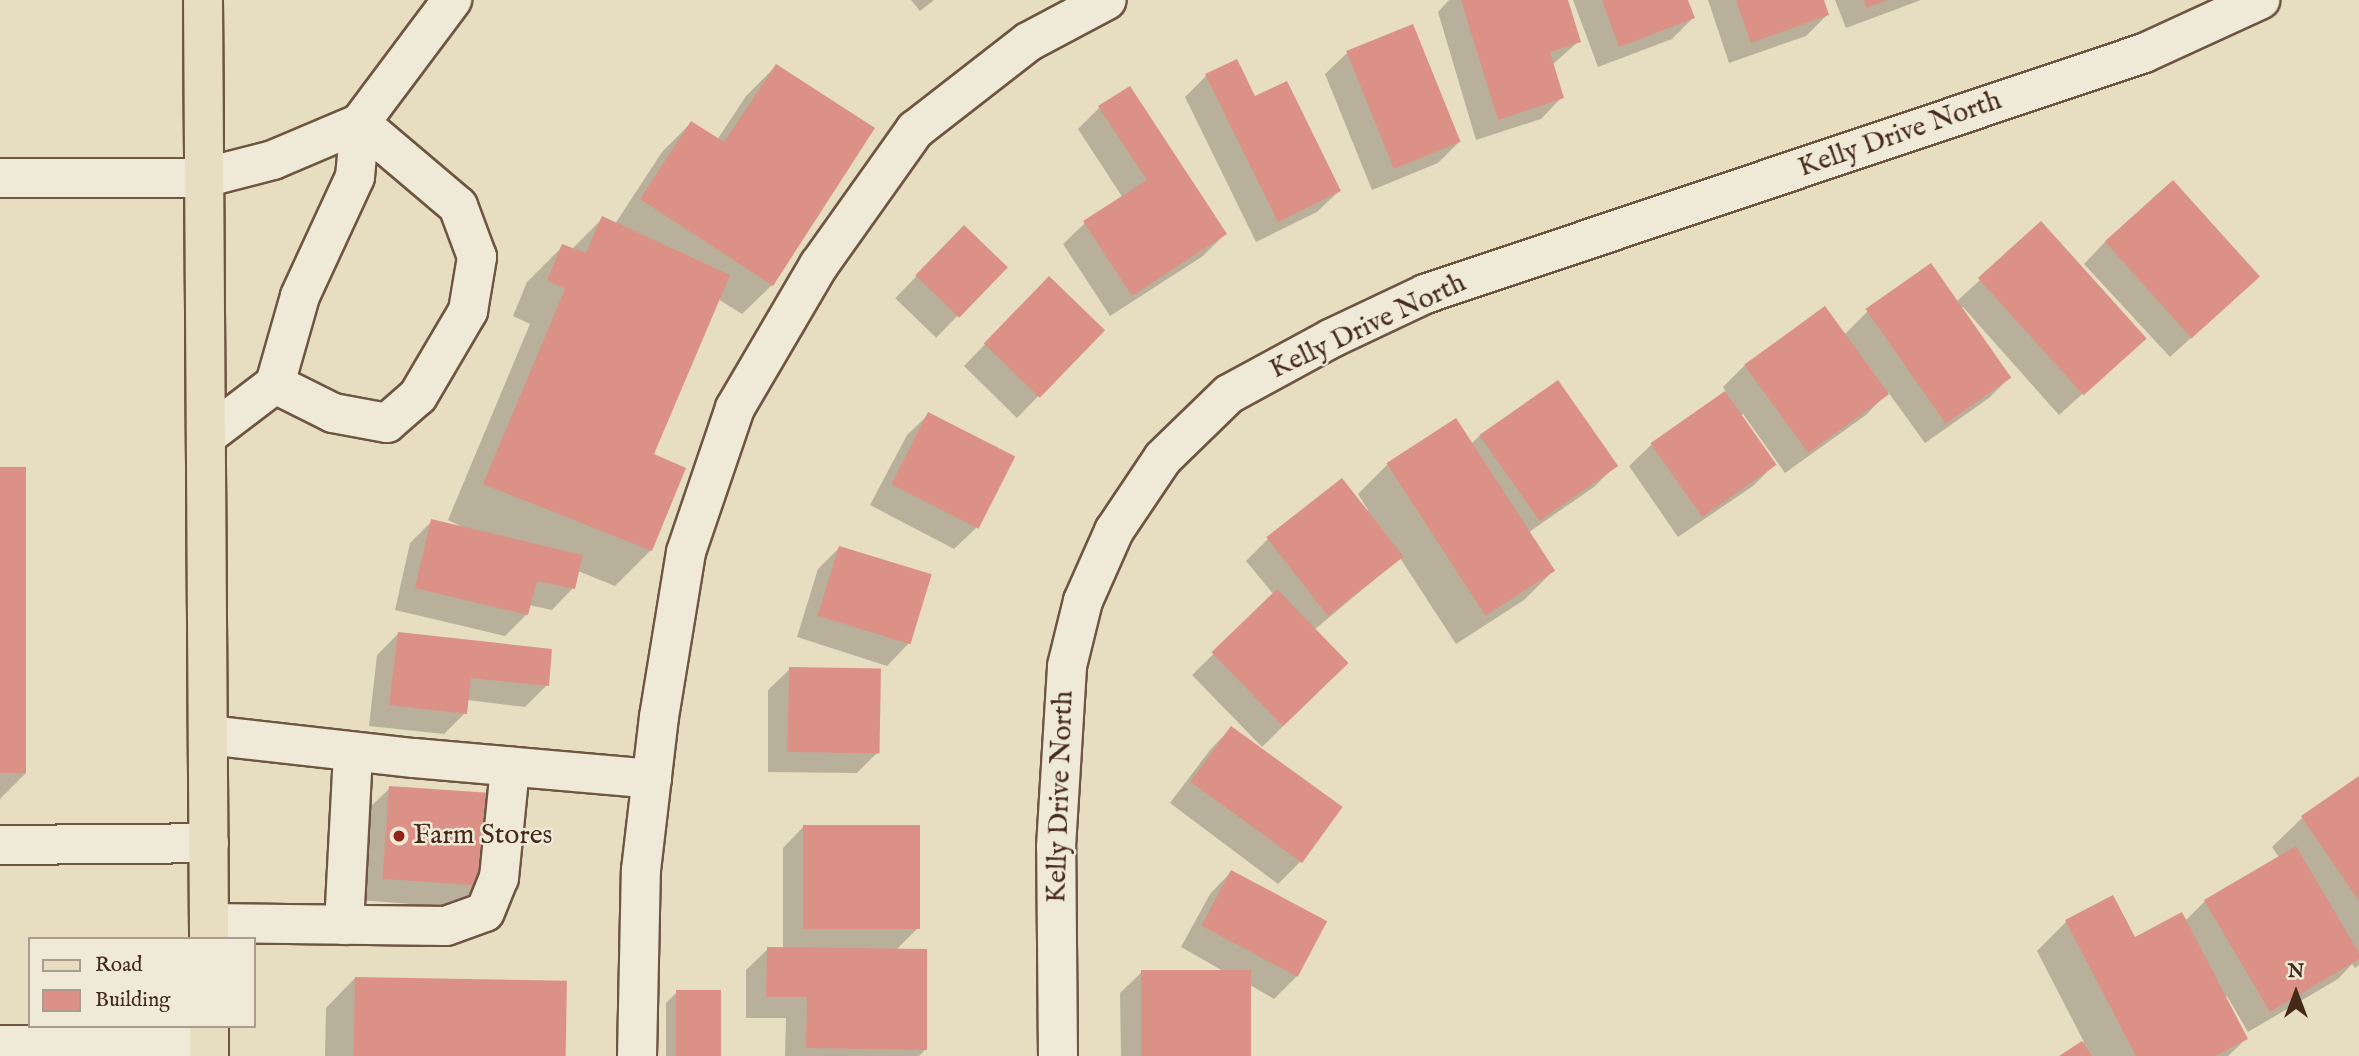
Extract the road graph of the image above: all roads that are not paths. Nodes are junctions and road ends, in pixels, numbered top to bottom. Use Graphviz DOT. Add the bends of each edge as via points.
graph roads {
  1 [pos="203,0"];
  2 [pos="452,0"];
  3 [pos="1107,0"];
  4 [pos="2260,0"];
  5 [pos="360,124"];
  6 [pos="0,178"];
  7 [pos="203,178"];
  8 [pos="275,384"];
  9 [pos="208,435"];
  10 [pos="208,735"];
  11 [pos="353,752"];
  12 [pos="510,767"];
  13 [pos="652,779"];
  14 [pos="209,843"];
  15 [pos="0,845"];
  16 [pos="344,925"];
  17 [pos="209,931"];
  18 [pos="209,1043"];
  19 [pos="0,1045"];
  20 [pos="637,1056"];
  21 [pos="1058,1056"];
  1 -- 7 [label="main road"];
  2 -- 5 [label="street"];
  3 -- 13 [label="street" via="1028,42 915,130 819,265 735,408 686,552"];
  4 -- 21 [label="street, Kelly Drive North" via="2144,53 1425,294 1229,394 1163,458 1114,531 1083,601 1067,666 1056,848"];
  5 -- 7 [label="street" via="273,160"];
  5 -- 8 [label="street" via="355,177 300,296"];
  5 -- 8 [label="street" via="457,206 477,257 468,311 418,396 387,423 333,413"];
  6 -- 7 [label="street"];
  7 -- 9 [label="main road"];
  8 -- 9 [label="street"];
  9 -- 10 [label="main road"];
  10 -- 11 [label="street"];
  10 -- 14 [label="main road"];
  11 -- 12 [label="street"];
  11 -- 16 [label="street"];
  12 -- 13 [label="street"];
  12 -- 16 [label="street" via="499,878 485,912 446,926"];
  13 -- 20 [label="street" via="641,870"];
  14 -- 15 [label="street"];
  14 -- 17 [label="main road"];
  16 -- 17 [label="street"];
  18 -- 19 [label="street"];
}
